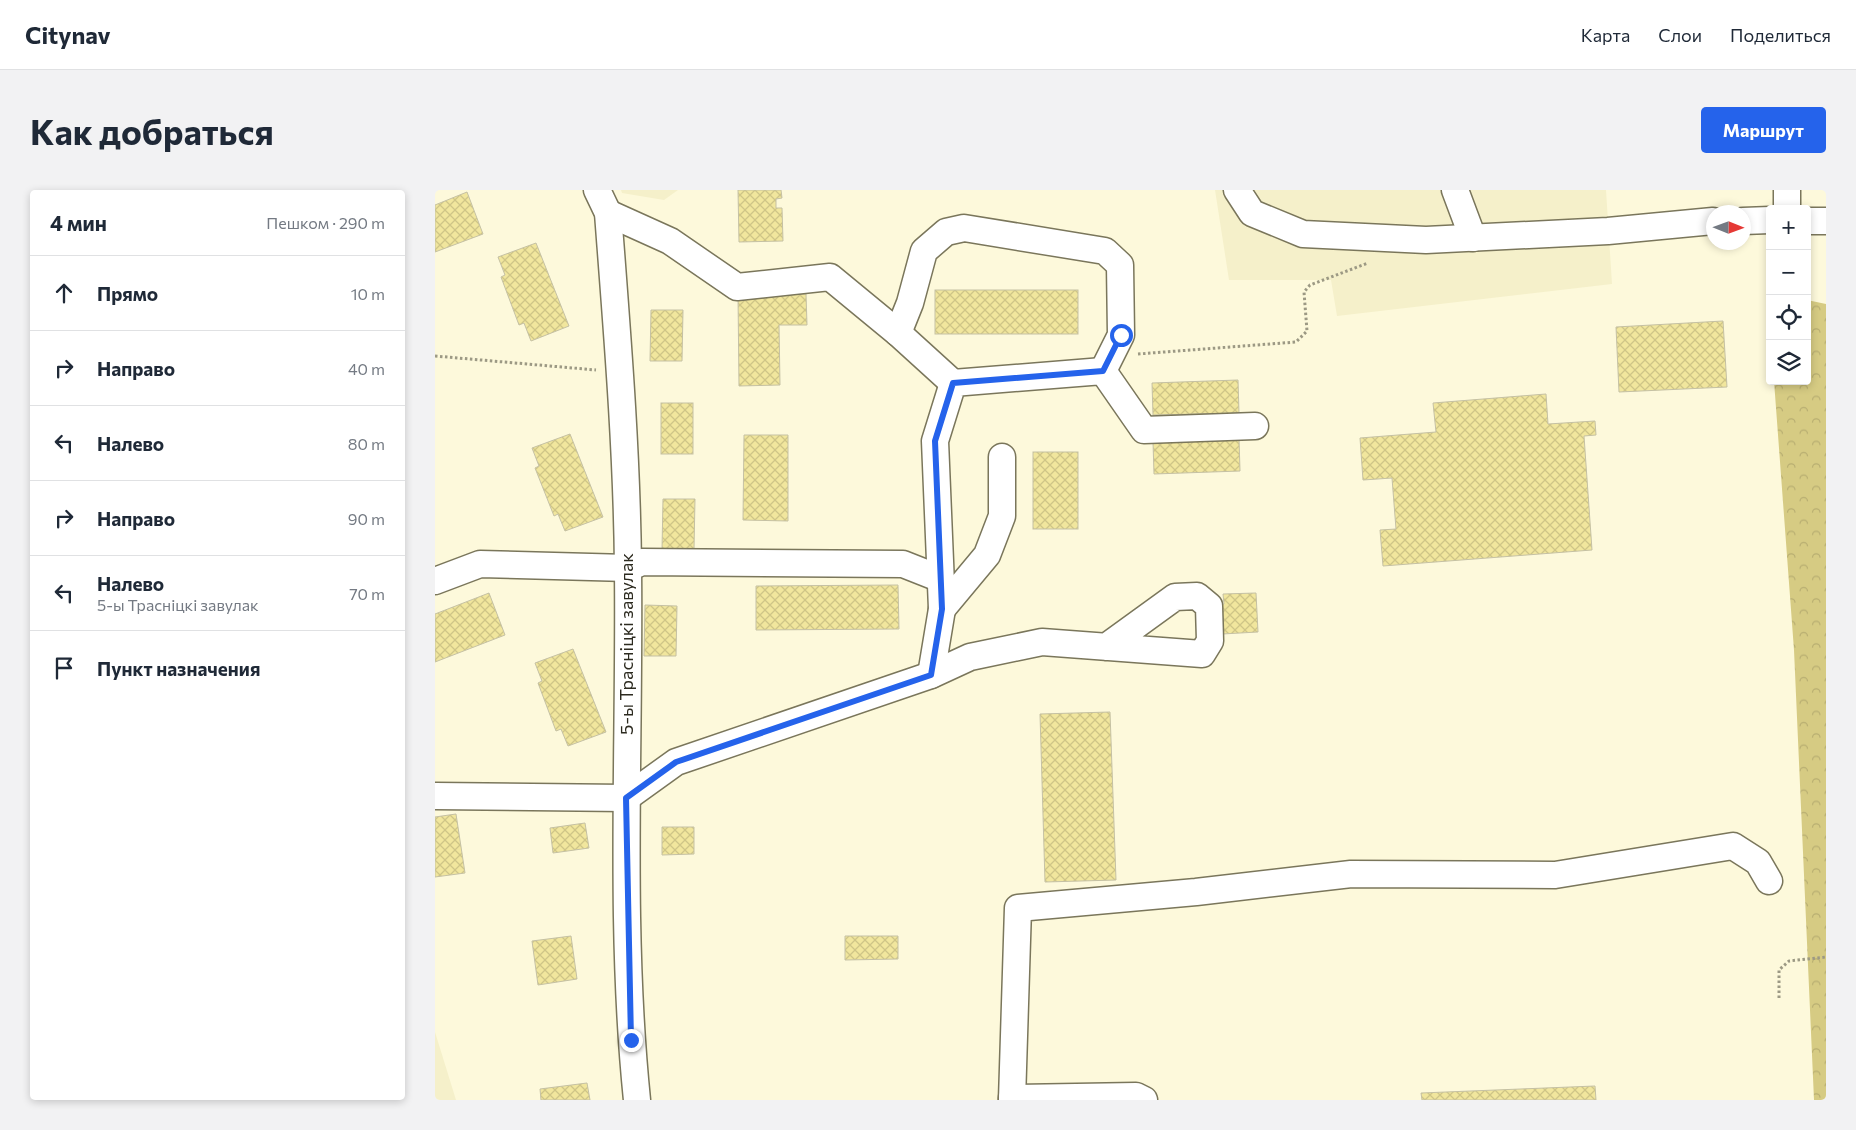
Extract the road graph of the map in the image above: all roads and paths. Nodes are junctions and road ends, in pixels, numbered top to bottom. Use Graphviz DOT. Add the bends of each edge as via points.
graph roads {
  1 [pos="1237,190"];
  2 [pos="1455,190"];
  3 [pos="1787,190"];
  4 [pos="602,201"];
  5 [pos="1787,205"];
  6 [pos="1766,220"];
  7 [pos="1811,220"];
  8 [pos="1751,221"];
  9 [pos="1826,221"];
  10 [pos="1706,222"];
  11 [pos="1473,238"];
  12 [pos="1373,261"];
  13 [pos="898,333"];
  14 [pos="435,356"];
  15 [pos="1106,364"];
  16 [pos="620,372"];
  17 [pos="953,383"];
  18 [pos="1255,426"];
  19 [pos="1002,457"];
  20 [pos="628,568"];
  21 [pos="941,580"];
  22 [pos="435,581"];
  23 [pos="942,609"];
  24 [pos="1106,647"];
  25 [pos="931,675"];
  26 [pos="435,796"];
  27 [pos="626,798"];
  28 [pos="1769,881"];
  29 [pos="1826,957"];
  30 [pos="1779,998"];
  31 [pos="1012,1099"];
  32 [pos="1139,1099"];
  33 [pos="637,1100"];
  1 -- 11 [label="street" via="1252,213 1303,234 1427,240"];
  2 -- 11 [label="street"];
  3 -- 5 [label="street"];
  4 -- 13 [label="street" via="670,241 737,287 830,277"];
  4 -- 16 [label="street, 5-ы Трасніцкі завулак"];
  6 -- 8 [label="street"];
  7 -- 9 [label="street"];
  10 -- 11 [label="street" via="1608,232"];
  12 -- 15 [label="path" via="1310,285 1304,292 1307,331 1296,342"];
  13 -- 15 [label="street" via="924,251 946,232 964,228 1105,251 1120,265 1121,335"];
  13 -- 17 [label="street"];
  14 -- 16 [label="path"];
  15 -- 17 [label="street"];
  15 -- 18 [label="street" via="1144,430"];
  16 -- 20 [label="street, 5-ы Трасніцкі завулак"];
  17 -- 21 [label="street" via="935,441"];
  19 -- 23 [label="street" via="1002,516 987,555"];
  20 -- 21 [label="street" via="641,562 903,564"];
  20 -- 22 [label="street" via="479,564"];
  20 -- 27 [label="street, 5-ы Трасніцкі завулак"];
  21 -- 23 [label="street"];
  23 -- 25 [label="street"];
  24 -- 25 [label="street" via="1042,642 970,657"];
  25 -- 27 [label="street" via="676,762"];
  26 -- 27 [label="street"];
  27 -- 33 [label="street, 5-ы Трасніцкі завулак" via="631,1040"];
  28 -- 31 [label="street" via="1759,862 1733,846 1555,875 1351,874 1019,908"];
  29 -- 30 [label="path" via="1789,961 1779,970"];
  31 -- 32 [label="street"];
}
